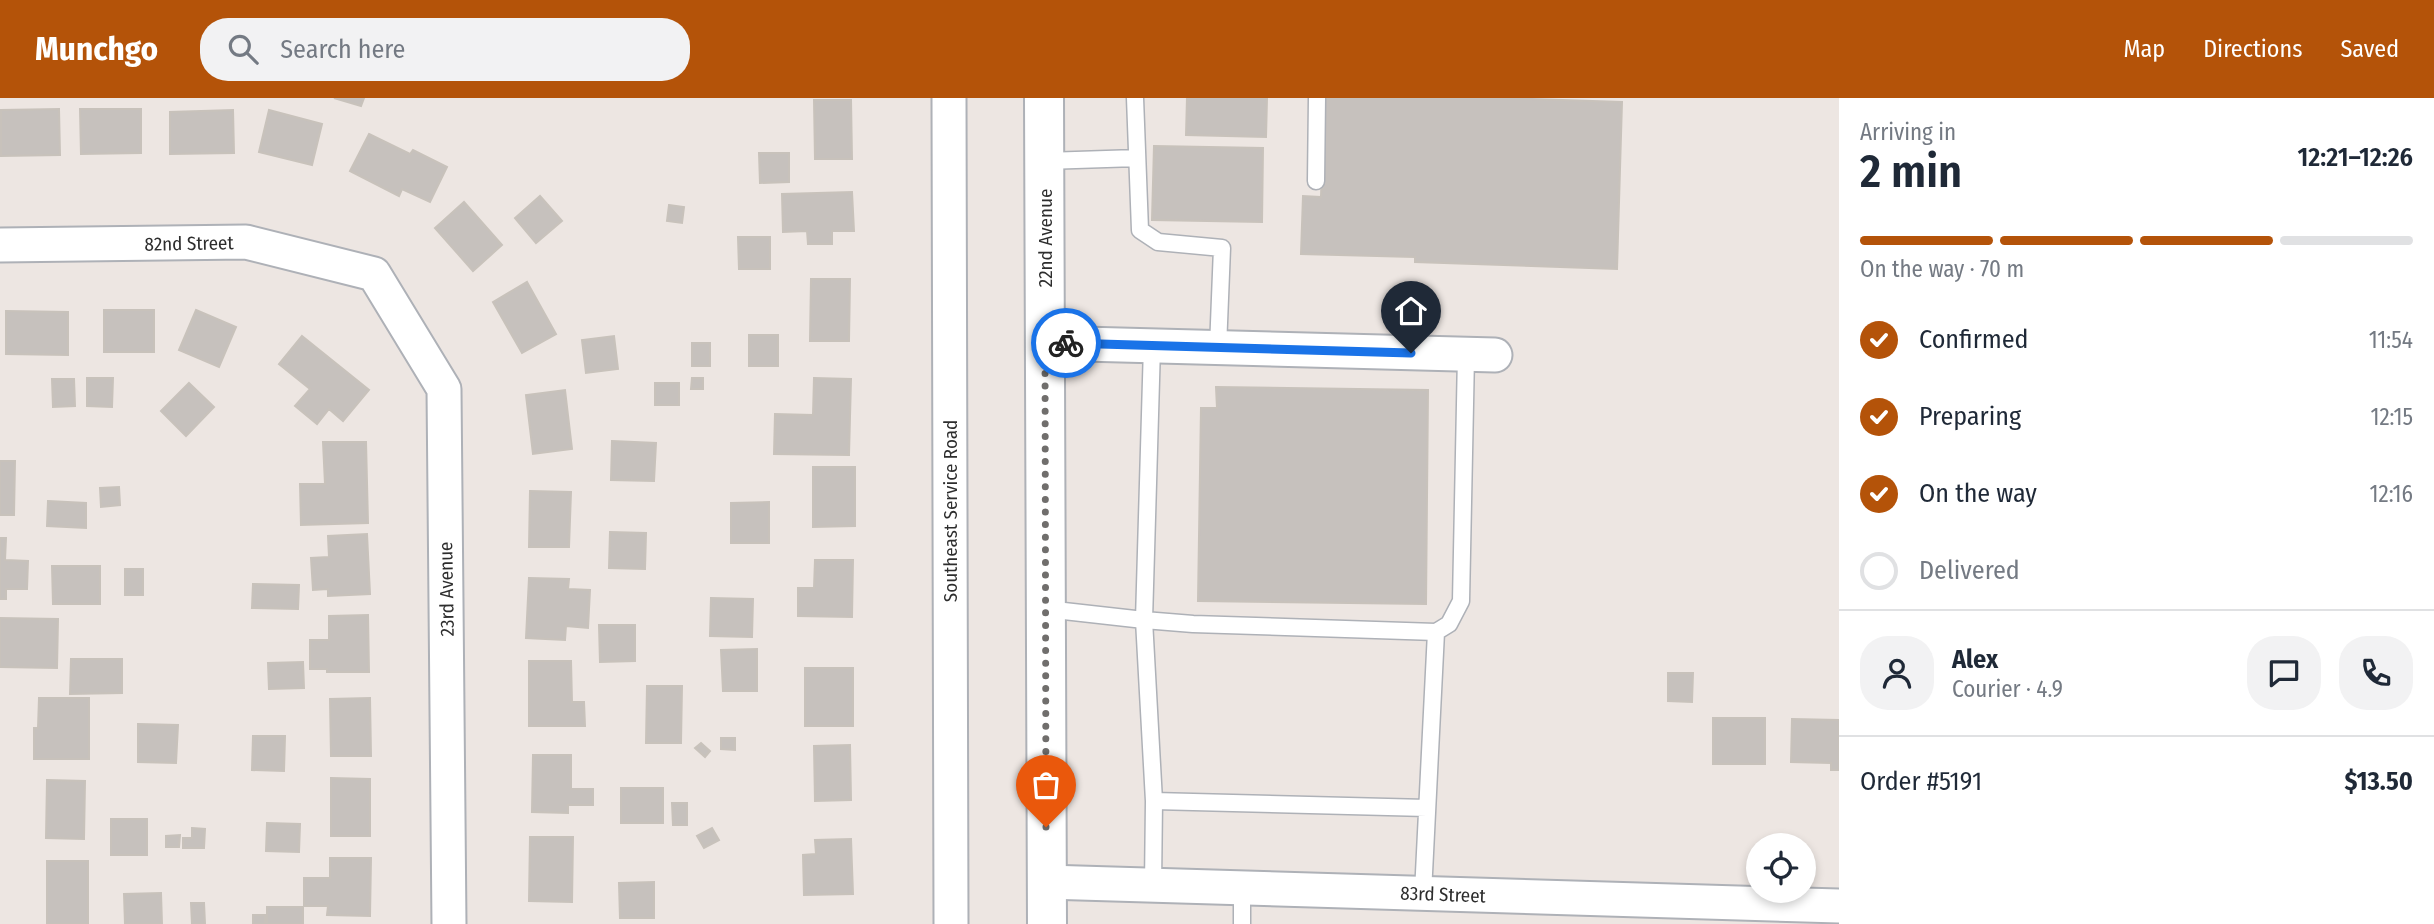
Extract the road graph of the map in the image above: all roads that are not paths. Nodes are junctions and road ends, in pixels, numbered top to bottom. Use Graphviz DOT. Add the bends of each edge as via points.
graph roads {
  1 [pos="949,98"];
  2 [pos="1044,98"];
  3 [pos="1135,98"];
  4 [pos="1317,98"];
  5 [pos="1137,158"];
  6 [pos="1045,161"];
  7 [pos="1316,181"];
  8 [pos="0,245"];
  9 [pos="374,274"];
  10 [pos="1045,343"];
  11 [pos="1152,346"];
  12 [pos="1218,348"];
  13 [pos="1481,355"];
  14 [pos="1045,609"];
  15 [pos="1144,620"];
  16 [pos="1436,632"];
  17 [pos="1154,801"];
  18 [pos="1427,808"];
  19 [pos="1046,882"];
  20 [pos="1153,886"];
  21 [pos="1242,888"];
  22 [pos="1423,893"];
  23 [pos="1839,906"];
  24 [pos="449,924"];
  25 [pos="951,924"];
  26 [pos="1046,924"];
  27 [pos="1242,924"];
  1 -- 25 [label="street, Southeast Service Road"];
  2 -- 6 [label="street, 22nd Avenue"];
  3 -- 5 [label="lane"];
  4 -- 7 [label="lane"];
  5 -- 6 [label="lane"];
  5 -- 12 [label="lane" via="1140,230 1158,242 1222,248"];
  6 -- 10 [label="street, 22nd Avenue"];
  8 -- 9 [label="street, 82nd Street" via="246,242"];
  9 -- 24 [label="street, 23rd Avenue" via="444,389"];
  10 -- 11 [label="street"];
  10 -- 14 [label="street, 22nd Avenue"];
  11 -- 12 [label="street"];
  11 -- 15 [label="lane"];
  12 -- 13 [label="street"];
  13 -- 16 [label="lane" via="1461,601 1449,624"];
  14 -- 15 [label="lane"];
  14 -- 19 [label="street, 22nd Avenue"];
  15 -- 16 [label="lane"];
  15 -- 17 [label="lane"];
  16 -- 18 [label="lane"];
  17 -- 18 [label="lane"];
  17 -- 20 [label="lane"];
  18 -- 22 [label="lane"];
  19 -- 20 [label="street, 83rd Street"];
  19 -- 26 [label="street, 22nd Avenue"];
  20 -- 21 [label="street, 83rd Street"];
  21 -- 22 [label="street, 83rd Street"];
  21 -- 27 [label="lane"];
  22 -- 23 [label="street, 83rd Street"];
}
